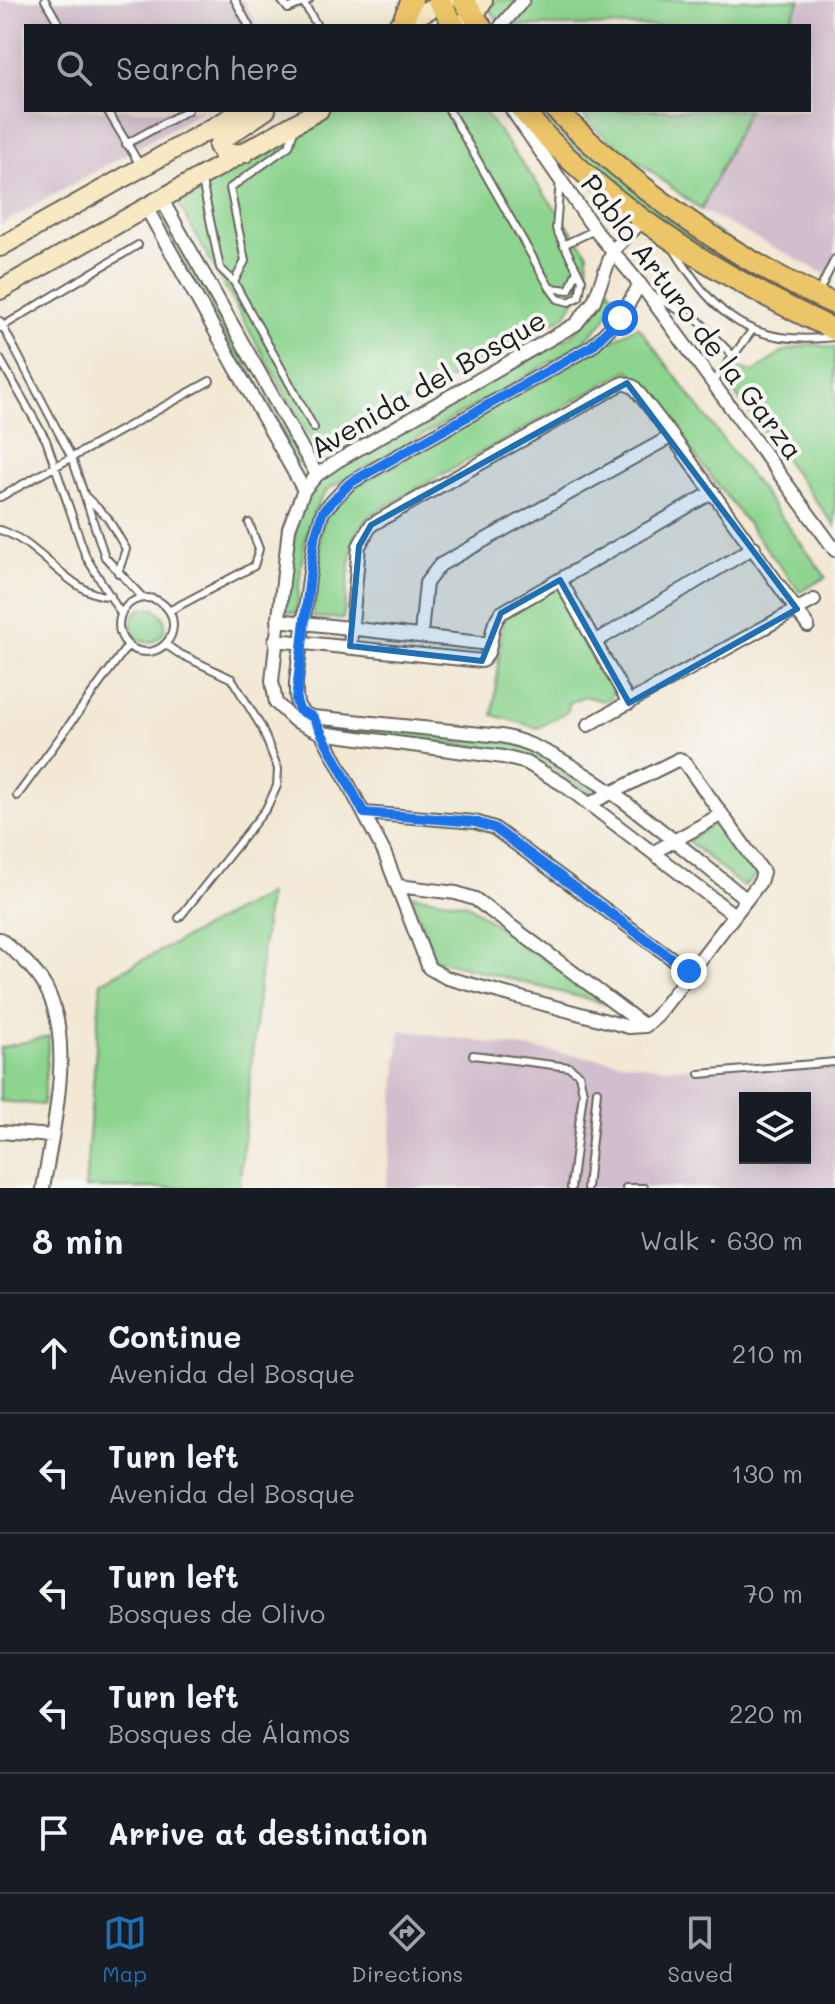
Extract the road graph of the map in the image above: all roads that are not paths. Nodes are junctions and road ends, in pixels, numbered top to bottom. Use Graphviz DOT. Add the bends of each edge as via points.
graph roads {
  1 [pos="45,0"];
  2 [pos="235,0"];
  3 [pos="281,0"];
  4 [pos="412,0"];
  5 [pos="523,0"];
  6 [pos="307,1"];
  7 [pos="442,1"];
  8 [pos="469,16"];
  9 [pos="59,24"];
  10 [pos="248,24"];
  11 [pos="316,24"];
  12 [pos="400,24"];
  13 [pos="402,24"];
  14 [pos="503,24"];
  15 [pos="108,112"];
  16 [pos="184,112"];
  17 [pos="240,112"];
  18 [pos="263,112"];
  19 [pos="450,112"];
  20 [pos="513,112"];
  21 [pos="524,112"];
  22 [pos="558,112"];
  23 [pos="298,117"];
  24 [pos="126,144"];
  25 [pos="245,153"];
  26 [pos="141,168"];
  27 [pos="200,178"];
  28 [pos="560,180"];
  29 [pos="154,205"];
  30 [pos="643,220"];
  31 [pos="595,230"];
  32 [pos="664,235"];
  33 [pos="138,245"];
  34 [pos="563,245"];
  35 [pos="0,247"];
  36 [pos="613,250"];
  37 [pos="835,259"];
  38 [pos="577,270"];
  39 [pos="234,282"];
  40 [pos="550,288"];
  41 [pos="643,289"];
  42 [pos="0,290"];
  43 [pos="826,300"];
  44 [pos="1,325"];
  45 [pos="835,330"];
  46 [pos="751,332"];
  47 [pos="835,337"];
  48 [pos="733,356"];
  49 [pos="0,359"];
  50 [pos="210,381"];
  51 [pos="713,383"];
  52 [pos="314,428"];
  53 [pos="672,436"];
  54 [pos="72,458"];
  55 [pos="56,466"];
  56 [pos="317,475"];
  57 [pos="304,490"];
  58 [pos="713,492"];
  59 [pos="85,496"];
  60 [pos="0,497"];
  61 [pos="249,523"];
  62 [pos="0,530"];
  63 [pos="754,547"];
  64 [pos="835,550"];
  65 [pos="118,573"];
  66 [pos="560,580"];
  67 [pos="111,596"];
  68 [pos="143,598"];
  69 [pos="814,600"];
  70 [pos="797,609"];
  71 [pos="169,611"];
  72 [pos="121,614"];
  73 [pos="278,620"];
  74 [pos="303,622"];
  75 [pos="808,626"];
  76 [pos="351,627"];
  77 [pos="421,634"];
  78 [pos="275,640"];
  79 [pos="301,642"];
  80 [pos="595,642"];
  81 [pos="165,644"];
  82 [pos="489,644"];
  83 [pos="128,645"];
  84 [pos="350,646"];
  85 [pos="629,703"];
  86 [pos="313,717"];
  87 [pos="588,725"];
  88 [pos="321,733"];
  89 [pos="609,794"];
  90 [pos="17,796"];
  91 [pos="589,804"];
  92 [pos="364,813"];
  93 [pos="722,814"];
  94 [pos="674,843"];
  95 [pos="654,852"];
  96 [pos="398,886"];
  97 [pos="746,899"];
  98 [pos="733,914"];
  99 [pos="179,918"];
  100 [pos="0,939"];
  101 [pos="689,971"];
  102 [pos="645,1026"];
  103 [pos="473,1055"];
  104 [pos="835,1062"];
  105 [pos="700,1074"];
  106 [pos="597,1091"];
  107 [pos="0,1132"];
  108 [pos="52,1136"];
  109 [pos="43,1188"];
  110 [pos="571,1188"];
  111 [pos="587,1188"];
  112 [pos="626,1188"];
  113 [pos="644,1188"];
  1 -- 9 [label="lane"];
  2 -- 10 [label="lane"];
  3 -- 6 [label="lane" via="288,9"];
  4 -- 12 [label="main road"];
  5 -- 14 [label="street"];
  6 -- 11 [label="lane"];
  7 -- 8 [label="main road"];
  7 -- 13 [label="main road"];
  15 -- 24 [label="lane"];
  16 -- 24 [label="lane"];
  17 -- 26 [label="main road"];
  18 -- 25 [label="main road" via="218,146 223,154"];
  19 -- 40 [label="lane"];
  20 -- 28 [label="street, Pablo Arturo de la Garza"];
  21 -- 30 [label="main road"];
  22 -- 43 [label="main road" via="702,230"];
  23 -- 25 [label="main road"];
  23 -- 39 [label="lane" via="289,146 230,188 245,261"];
  24 -- 26 [label="lane"];
  25 -- 27 [label="main road"];
  26 -- 35 [label="main road"];
  27 -- 29 [label="main road"];
  27 -- 39 [label="lane" via="220,268"];
  28 -- 31 [label="street, Pablo Arturo de la Garza"];
  28 -- 34 [label="lane" via="555,213"];
  29 -- 42 [label="main road"];
  29 -- 56 [label="street"];
  29 -- 57 [label="street"];
  30 -- 32 [label="main road"];
  30 -- 36 [label="street"];
  31 -- 34 [label="lane"];
  31 -- 36 [label="street, Pablo Arturo de la Garza"];
  32 -- 45 [label="main road" via="746,287"];
  32 -- 46 [label="lane" via="714,300"];
  33 -- 44 [label="lane"];
  34 -- 38 [label="lane"];
  36 -- 41 [label="street, Pablo Arturo de la Garza"];
  36 -- 56 [label="street, Avenida del Bosque" via="594,301 576,324"];
  37 -- 43 [label="lane"];
  38 -- 40 [label="lane" via="569,290"];
  38 -- 40 [label="lane" via="582,280 579,297 569,302 558,299"];
  39 -- 52 [label="lane"];
  41 -- 48 [label="lane" via="699,321"];
  41 -- 51 [label="street, Pablo Arturo de la Garza"];
  41 -- 74 [label="street, Avenida del Bosque" via="592,346 340,490 318,521"];
  44 -- 54 [label="lane"];
  46 -- 47 [label="lane" via="795,341"];
  46 -- 48 [label="lane"];
  48 -- 51 [label="lane"];
  49 -- 55 [label="lane"];
  50 -- 54 [label="lane"];
  51 -- 64 [label="street, Pablo Arturo de la Garza"];
  53 -- 58 [label="street"];
  53 -- 76 [label="street" via="634,387 618,384 371,525 359,546"];
  53 -- 77 [label="street" via="440,565 426,583"];
  54 -- 55 [label="lane"];
  54 -- 59 [label="lane"];
  55 -- 60 [label="lane"];
  55 -- 67 [label="lane" via="86,557"];
  56 -- 57 [label="street, Avenida del Bosque"];
  57 -- 73 [label="street, Avenida del Bosque" via="289,528"];
  58 -- 63 [label="street"];
  58 -- 66 [label="street"];
  59 -- 65 [label="lane" via="99,546"];
  59 -- 65 [label="lane" via="107,517 126,549"];
  61 -- 71 [label="lane" via="259,549 254,566"];
  62 -- 67 [label="lane" via="17,535 84,589"];
  63 -- 70 [label="street"];
  63 -- 80 [label="street"];
  65 -- 68 [label="lane"];
  66 -- 80 [label="street"];
  66 -- 82 [label="street" via="501,613"];
  67 -- 72 [label="lane"];
  68 -- 71 [label="lane" via="156,600"];
  68 -- 72 [label="lane"];
  69 -- 70 [label="street"];
  70 -- 75 [label="street"];
  70 -- 85 [label="street"];
  71 -- 81 [label="lane" via="173,624"];
  72 -- 83 [label="lane" via="120,633"];
  73 -- 74 [label="street"];
  73 -- 78 [label="street, Avenida del Bosque"];
  74 -- 76 [label="street"];
  74 -- 79 [label="street, Avenida del Bosque"];
  76 -- 77 [label="street"];
  76 -- 84 [label="street"];
  77 -- 82 [label="street"];
  78 -- 79 [label="street"];
  78 -- 88 [label="street, Avenida del Bosque" via="272,690 279,707"];
  79 -- 84 [label="street"];
  79 -- 86 [label="street, Avenida del Bosque" via="299,710"];
  80 -- 85 [label="street"];
  81 -- 83 [label="lane" via="145,652"];
  81 -- 99 [label="lane" via="232,679 262,728 278,769 266,809"];
  82 -- 84 [label="street" via="485,660"];
  83 -- 90 [label="lane"];
  85 -- 87 [label="street"];
  86 -- 88 [label="street"];
  86 -- 89 [label="street" via="514,738 552,753"];
  88 -- 91 [label="street" via="503,757 545,772"];
  88 -- 92 [label="street"];
  89 -- 91 [label="street"];
  89 -- 93 [label="street" via="679,759"];
  89 -- 94 [label="street"];
  91 -- 95 [label="street"];
  92 -- 96 [label="street"];
  92 -- 101 [label="street" via="494,828"];
  93 -- 94 [label="street"];
  93 -- 97 [label="street" via="763,872"];
  94 -- 95 [label="street"];
  94 -- 97 [label="street"];
  95 -- 98 [label="street"];
  96 -- 102 [label="street" via="475,899"];
  96 -- 102 [label="street" via="424,960 436,973 629,1027"];
  97 -- 98 [label="street"];
  98 -- 101 [label="street"];
  100 -- 108 [label="street" via="36,972 55,1011 59,1079"];
  101 -- 102 [label="street"];
  103 -- 110 [label="lane" via="569,1067 579,1074 583,1093"];
  104 -- 105 [label="lane"];
  106 -- 111 [label="lane"];
  107 -- 108 [label="street"];
  108 -- 109 [label="street"];
  112 -- 113 [label="lane"];
}
